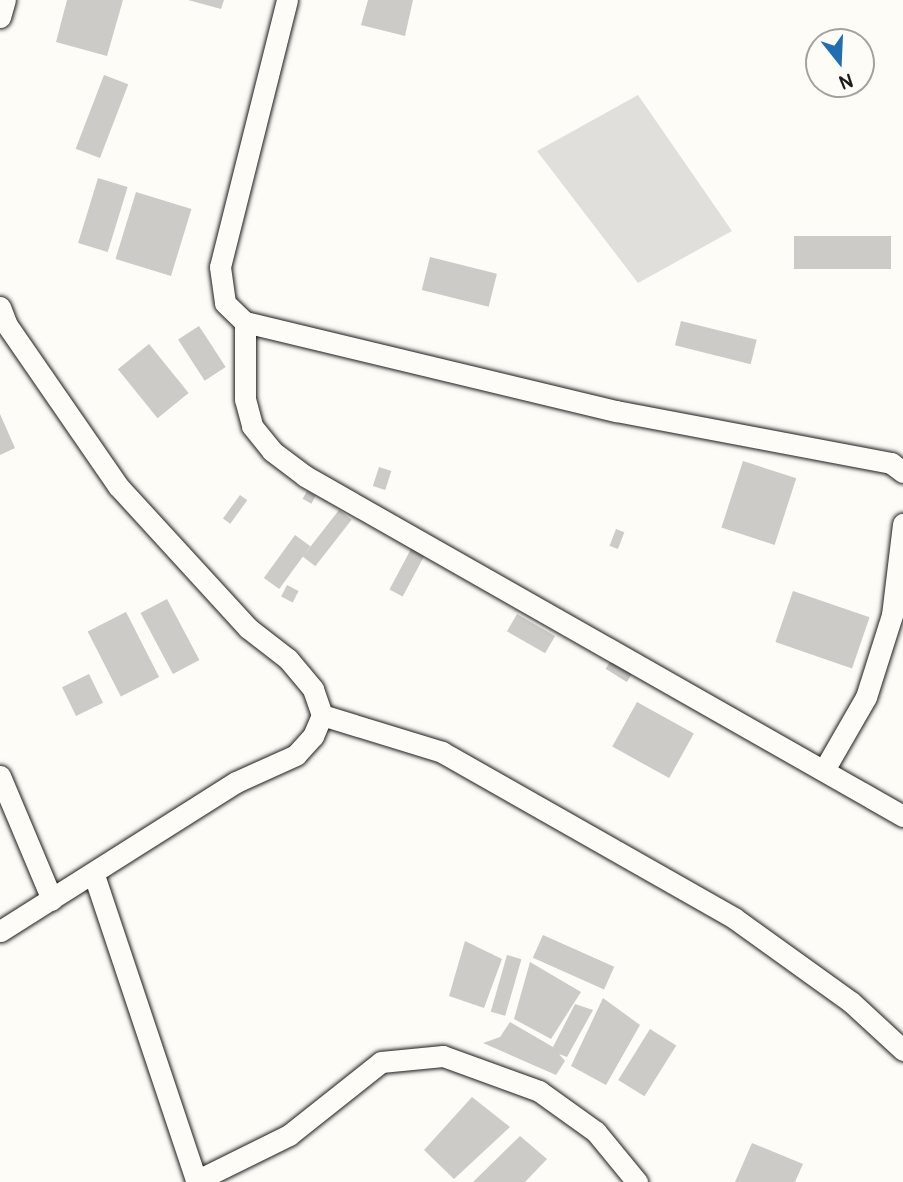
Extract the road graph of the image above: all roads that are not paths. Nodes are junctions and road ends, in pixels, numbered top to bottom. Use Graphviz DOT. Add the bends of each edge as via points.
graph roads {
  1 [pos="5,0"];
  2 [pos="288,0"];
  3 [pos="0,17"];
  4 [pos="0,307"];
  5 [pos="245,322"];
  6 [pos="903,472"];
  7 [pos="903,524"];
  8 [pos="322,715"];
  9 [pos="824,770"];
  10 [pos="0,776"];
  11 [pos="903,816"];
  12 [pos="94,875"];
  13 [pos="52,900"];
  14 [pos="0,931"];
  15 [pos="903,1049"];
  16 [pos="197,1181"];
  17 [pos="637,1182"];
  1 -- 3 [label="street"];
  2 -- 5 [label="street" via="220,267 225,303"];
  4 -- 8 [label="street" via="7,325 118,486 248,628 288,659 313,689"];
  5 -- 6 [label="street" via="616,411 891,463"];
  5 -- 9 [label="street" via="245,399 252,426 272,451 305,476"];
  7 -- 9 [label="street" via="892,615 866,697"];
  8 -- 12 [label="street" via="313,736 296,755 236,782 148,835"];
  8 -- 15 [label="street" via="442,752 734,918 851,1002"];
  9 -- 11 [label="street"];
  10 -- 13 [label="street"];
  12 -- 13 [label="street"];
  12 -- 16 [label="street"];
  13 -- 14 [label="street"];
  16 -- 17 [label="street" via="289,1135 381,1062 443,1056 539,1091 596,1132"];
}
